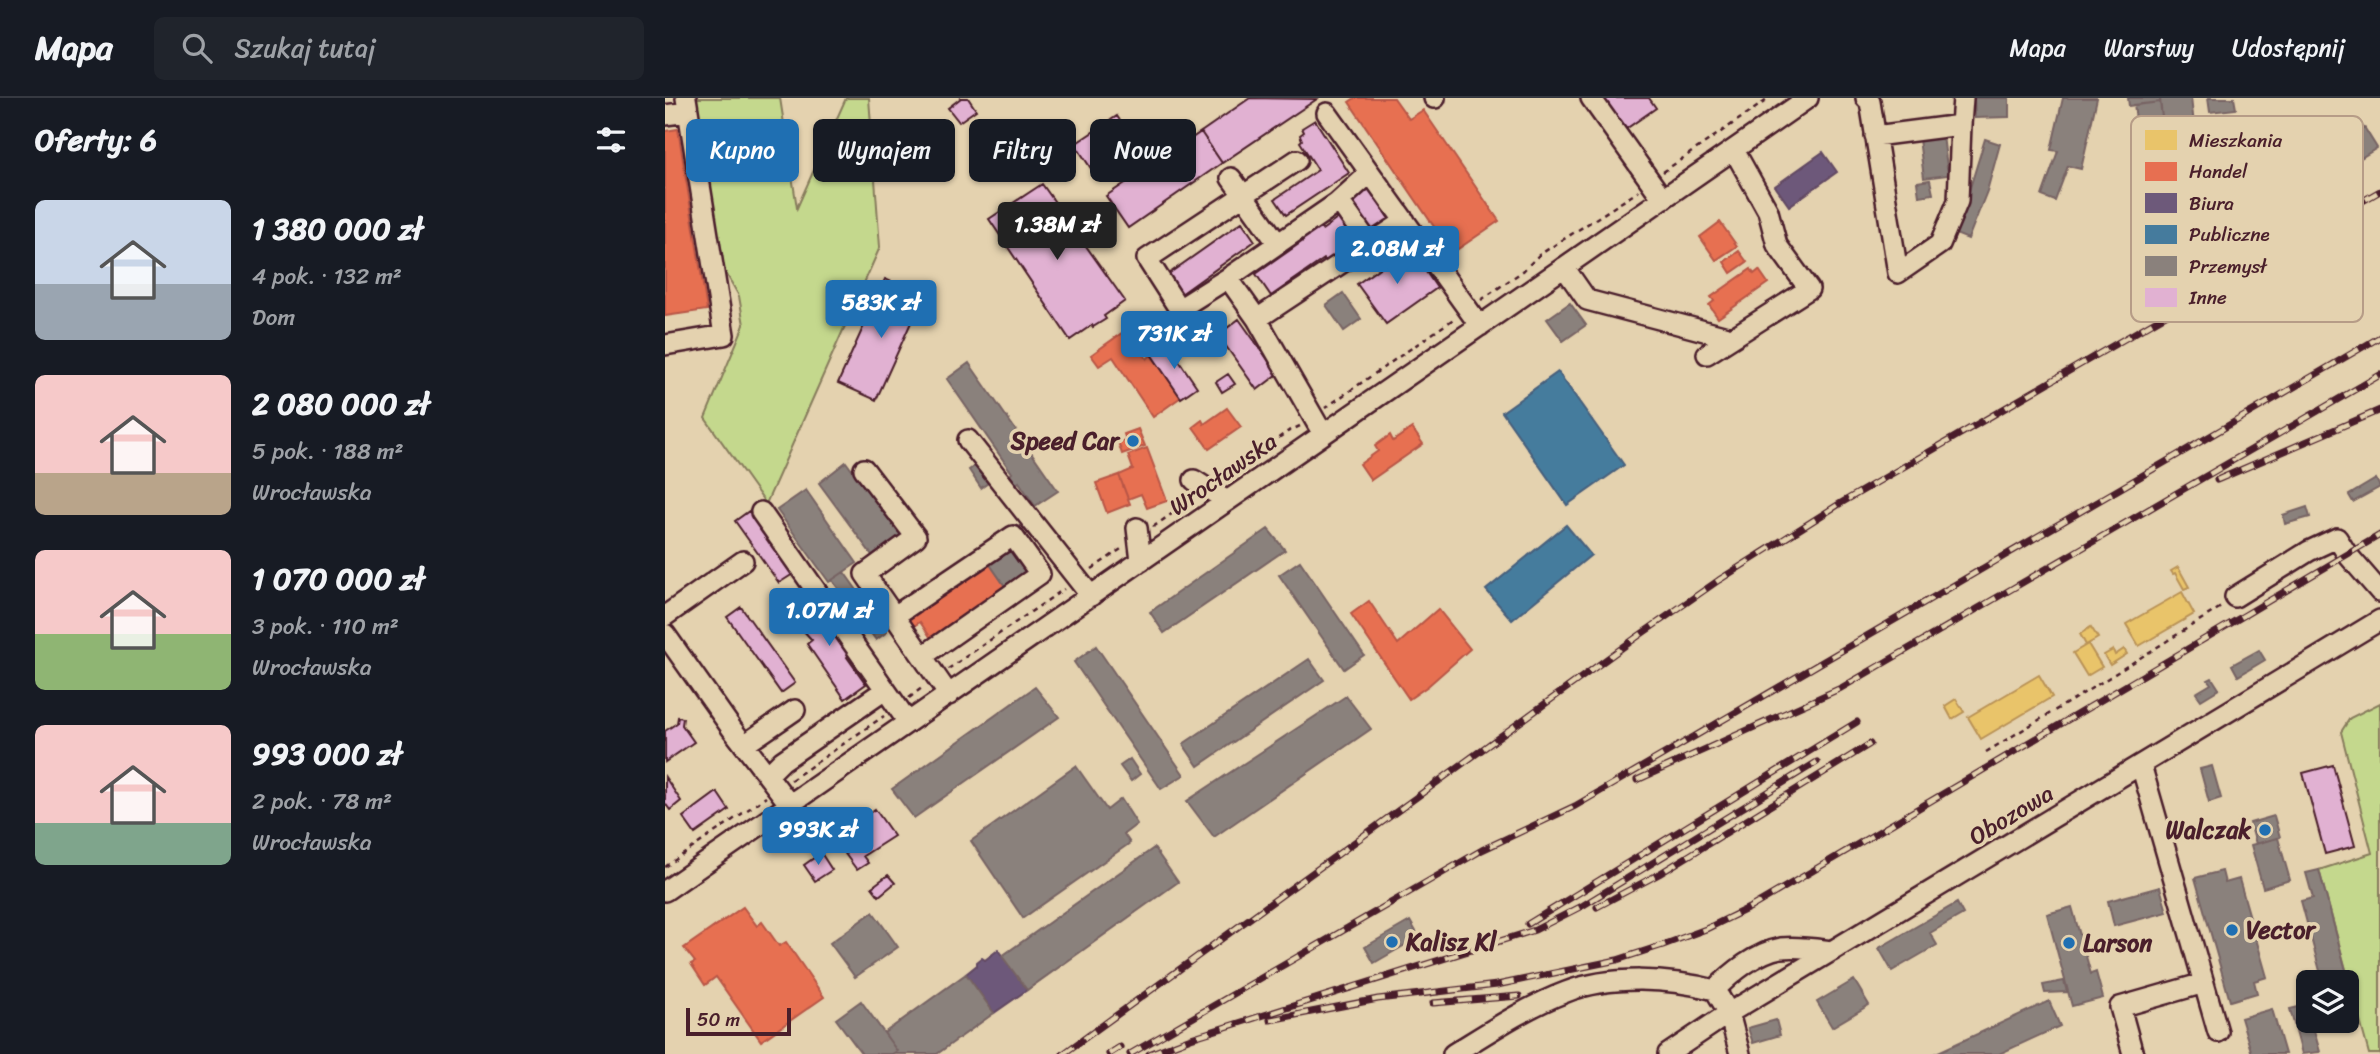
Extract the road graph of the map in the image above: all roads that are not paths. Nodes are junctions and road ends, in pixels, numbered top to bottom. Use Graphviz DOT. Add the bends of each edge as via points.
graph roads {
  1 [pos="1591,98"];
  2 [pos="1808,98"];
  3 [pos="1866,98"];
  4 [pos="1963,98"];
  5 [pos="687,105"];
  6 [pos="1327,113"];
  7 [pos="665,115"];
  8 [pos="1961,125"];
  9 [pos="1875,136"];
  10 [pos="1734,150"];
  11 [pos="1297,160"];
  12 [pos="1370,173"];
  13 [pos="1231,178"];
  14 [pos="1243,195"];
  15 [pos="1663,199"];
  16 [pos="1339,201"];
  17 [pos="1405,221"];
  18 [pos="1278,244"];
  19 [pos="1370,245"];
  20 [pos="1564,267"];
  21 [pos="1228,278"];
  22 [pos="1257,319"];
  23 [pos="1480,326"];
  24 [pos="1731,338"];
  25 [pos="665,345"];
  26 [pos="1707,354"];
  27 [pos="1324,435"];
  28 [pos="968,440"];
  29 [pos="864,469"];
  30 [pos="1194,480"];
  31 [pos="1227,501"];
  32 [pos="761,512"];
  33 [pos="1137,528"];
  34 [pos="743,561"];
  35 [pos="1141,561"];
  36 [pos="2380,592"];
  37 [pos="1091,596"];
  38 [pos="2235,597"];
  39 [pos="896,615"];
  40 [pos="665,616"];
  41 [pos="2380,620"];
  42 [pos="665,634"];
  43 [pos="923,656"];
  44 [pos="885,690"];
  45 [pos="949,695"];
  46 [pos="795,710"];
  47 [pos="908,722"];
  48 [pos="744,745"];
  49 [pos="2141,765"];
  50 [pos="768,775"];
  51 [pos="790,805"];
  52 [pos="665,891"];
  53 [pos="1832,951"];
  54 [pos="2204,983"];
  55 [pos="1715,990"];
  56 [pos="1729,1013"];
  57 [pos="2218,1032"];
  58 [pos="1453,1054"];
  59 [pos="1668,1054"];
  60 [pos="1740,1054"];
  61 [pos="2133,1054"];
  1 -- 15 [label="street"];
  2 -- 10 [label="street, Wrocławska"];
  3 -- 9 [label="street"];
  4 -- 8 [label="street"];
  5 -- 7 [label="street"];
  5 -- 25 [label="street" via="724,335"];
  6 -- 12 [label="street"];
  8 -- 9 [label="street"];
  8 -- 9 [label="street" via="1958,201 1941,244 1899,273"];
  10 -- 15 [label="street, Wrocławska"];
  10 -- 24 [label="street" via="1768,211 1777,246 1809,289"];
  11 -- 14 [label="street"];
  12 -- 16 [label="street"];
  12 -- 17 [label="street"];
  13 -- 14 [label="street"];
  14 -- 18 [label="street"];
  14 -- 21 [label="street" via="1147,259 1179,309"];
  15 -- 20 [label="street, Wrocławska"];
  16 -- 18 [label="street"];
  16 -- 19 [label="street"];
  17 -- 19 [label="street"];
  17 -- 23 [label="street"];
  18 -- 21 [label="street"];
  19 -- 22 [label="street"];
  20 -- 23 [label="street, Wrocławska"];
  20 -- 24 [label="street" via="1587,300"];
  21 -- 22 [label="street"];
  22 -- 27 [label="street"];
  23 -- 27 [label="street, Wrocławska"];
  24 -- 26 [label="street"];
  27 -- 31 [label="street, Wrocławska"];
  28 -- 37 [label="street"];
  29 -- 39 [label="street" via="916,537 865,573"];
  30 -- 31 [label="street"];
  31 -- 35 [label="street, Wrocławska"];
  32 -- 44 [label="street"];
  33 -- 35 [label="street"];
  34 -- 40 [label="street"];
  35 -- 37 [label="street, Wrocławska"];
  36 -- 38 [label="street" via="2337,538"];
  37 -- 45 [label="street, Wrocławska"];
  39 -- 43 [label="street"];
  39 -- 43 [label="street" via="1013,536 1040,574"];
  41 -- 49 [label="street, Obozowa"];
  42 -- 48 [label="street"];
  43 -- 45 [label="street"];
  44 -- 47 [label="street"];
  44 -- 50 [label="street"];
  45 -- 47 [label="street, Wrocławska"];
  46 -- 48 [label="street"];
  47 -- 51 [label="street, Wrocławska"];
  48 -- 50 [label="street"];
  49 -- 53 [label="street, Obozowa"];
  49 -- 54 [label="street"];
  50 -- 51 [label="street"];
  51 -- 52 [label="street, Wrocławska"];
  53 -- 55 [label="street" via="1774,950 1735,972"];
  53 -- 56 [label="street, Obozowa"];
  54 -- 57 [label="street"];
  54 -- 61 [label="street" via="2120,1007"];
  55 -- 56 [label="street"];
  55 -- 58 [label="street" via="1660,981 1582,987 1544,1002"];
  56 -- 59 [label="street, Obozowa"];
  56 -- 60 [label="street"];
}
